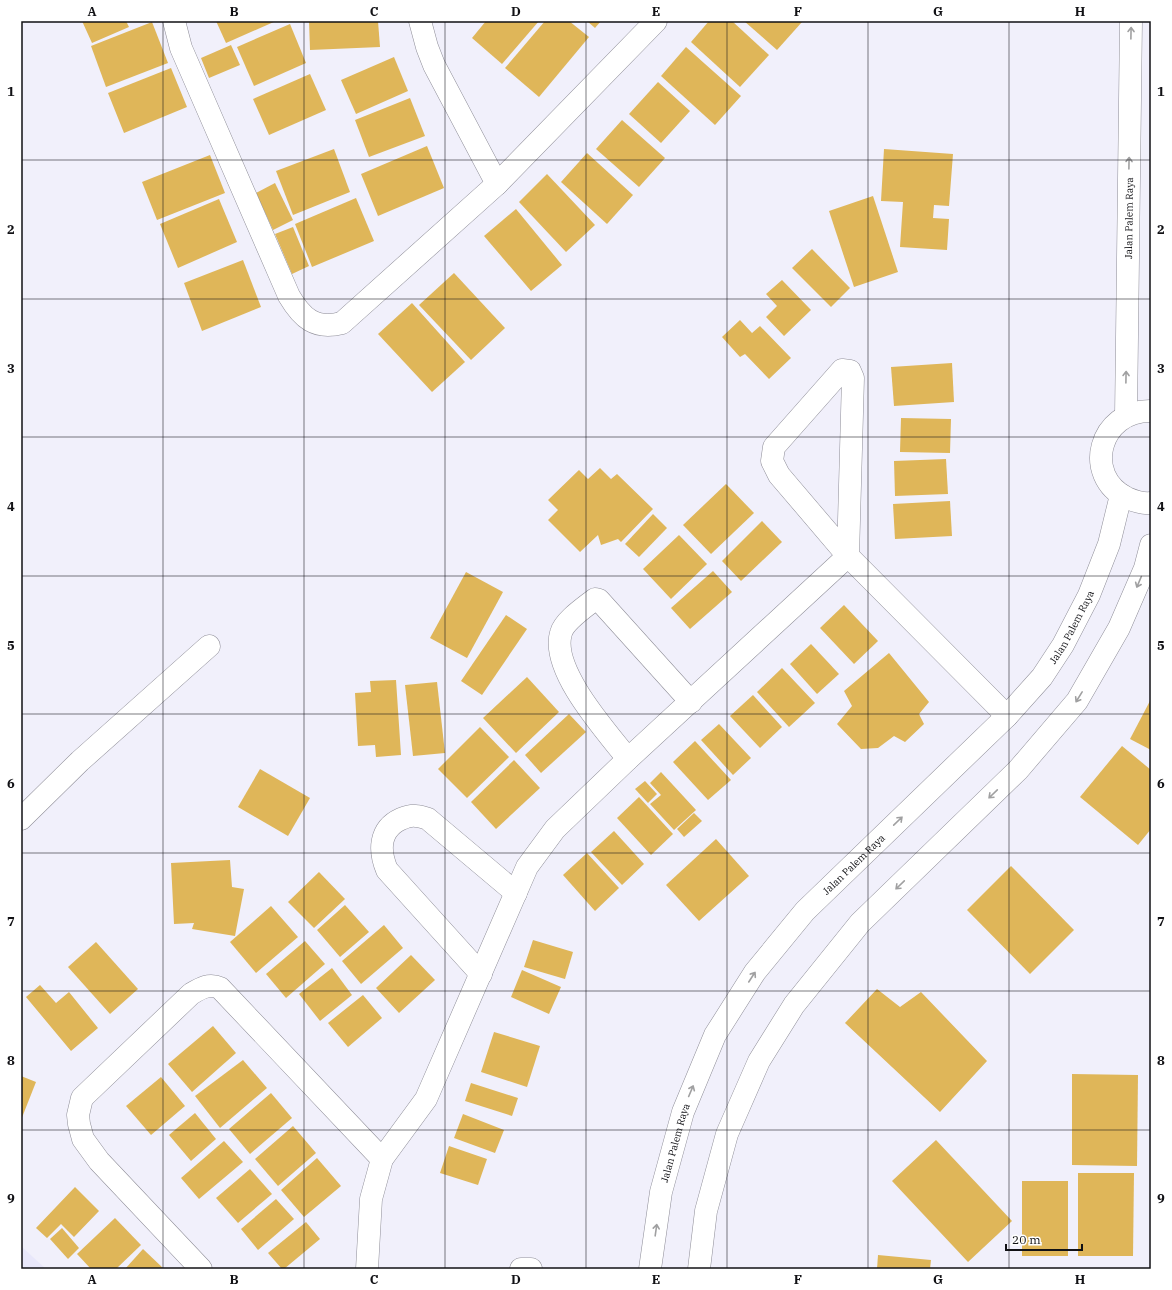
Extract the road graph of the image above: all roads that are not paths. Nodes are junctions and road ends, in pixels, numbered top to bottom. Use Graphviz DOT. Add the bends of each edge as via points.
graph roads {
  1 [pos="174,21"];
  2 [pos="420,21"];
  3 [pos="656,21"];
  4 [pos="1131,21"];
  5 [pos="497,184"];
  6 [pos="1151,411"];
  7 [pos="1126,416"];
  8 [pos="1121,495"];
  9 [pos="1151,502"];
  10 [pos="1151,545"];
  11 [pos="848,556"];
  12 [pos="209,646"];
  13 [pos="691,702"];
  14 [pos="1007,716"];
  15 [pos="628,759"];
  16 [pos="21,820"];
  17 [pos="516,893"];
  18 [pos="480,974"];
  19 [pos="382,1159"];
  20 [pos="201,1269"];
  21 [pos="367,1269"];
  22 [pos="521,1269"];
  23 [pos="531,1269"];
  24 [pos="650,1269"];
  25 [pos="699,1269"];
  1 -- 5 [label="street" via="181,48 289,296 298,310 312,322 328,325 342,323"];
  2 -- 5 [label="street" via="434,65"];
  3 -- 5 [label="street"];
  7 -- 4 [label="street, Jalan Palem Raya, one-way"];
  6 -- 7 [label="street"];
  7 -- 8 [label="street" via="1113,425 1104,439 1101,454 1103,470 1110,484"];
  8 -- 9 [label="street" via="1134,501"];
  8 -- 14 [label="street, Jalan Palem Raya" via="1109,544 1089,595 1063,645 1042,677"];
  10 -- 25 [label="street, one-way" via="1145,568 1119,628 1076,701 1018,770 860,923 794,1005 759,1061 727,1134 706,1211"];
  11 -- 11 [label="street" via="779,475 772,461 774,447 842,370 850,371 853,378"];
  11 -- 13 [label="street"];
  11 -- 14 [label="street"];
  12 -- 16 [label="street" via="80,761"];
  13 -- 15 [label="street"];
  13 -- 15 [label="street" via="599,600 594,599 565,624 560,643 570,679 581,698"];
  24 -- 14 [label="street, Jalan Palem Raya, one-way" via="662,1192 683,1112 715,1035 751,978 805,911"];
  15 -- 17 [label="street" via="555,829 527,867"];
  17 -- 18 [label="street"];
  17 -- 18 [label="street" via="428,819 408,816 390,826 385,834 381,852 387,870"];
  18 -- 19 [label="street" via="426,1099"];
  19 -- 20 [label="street" via="220,988 206,986 191,994 82,1098 78,1115 83,1139 99,1160"];
  19 -- 21 [label="street" via="371,1199"];
  22 -- 23 [label="street"];
}
